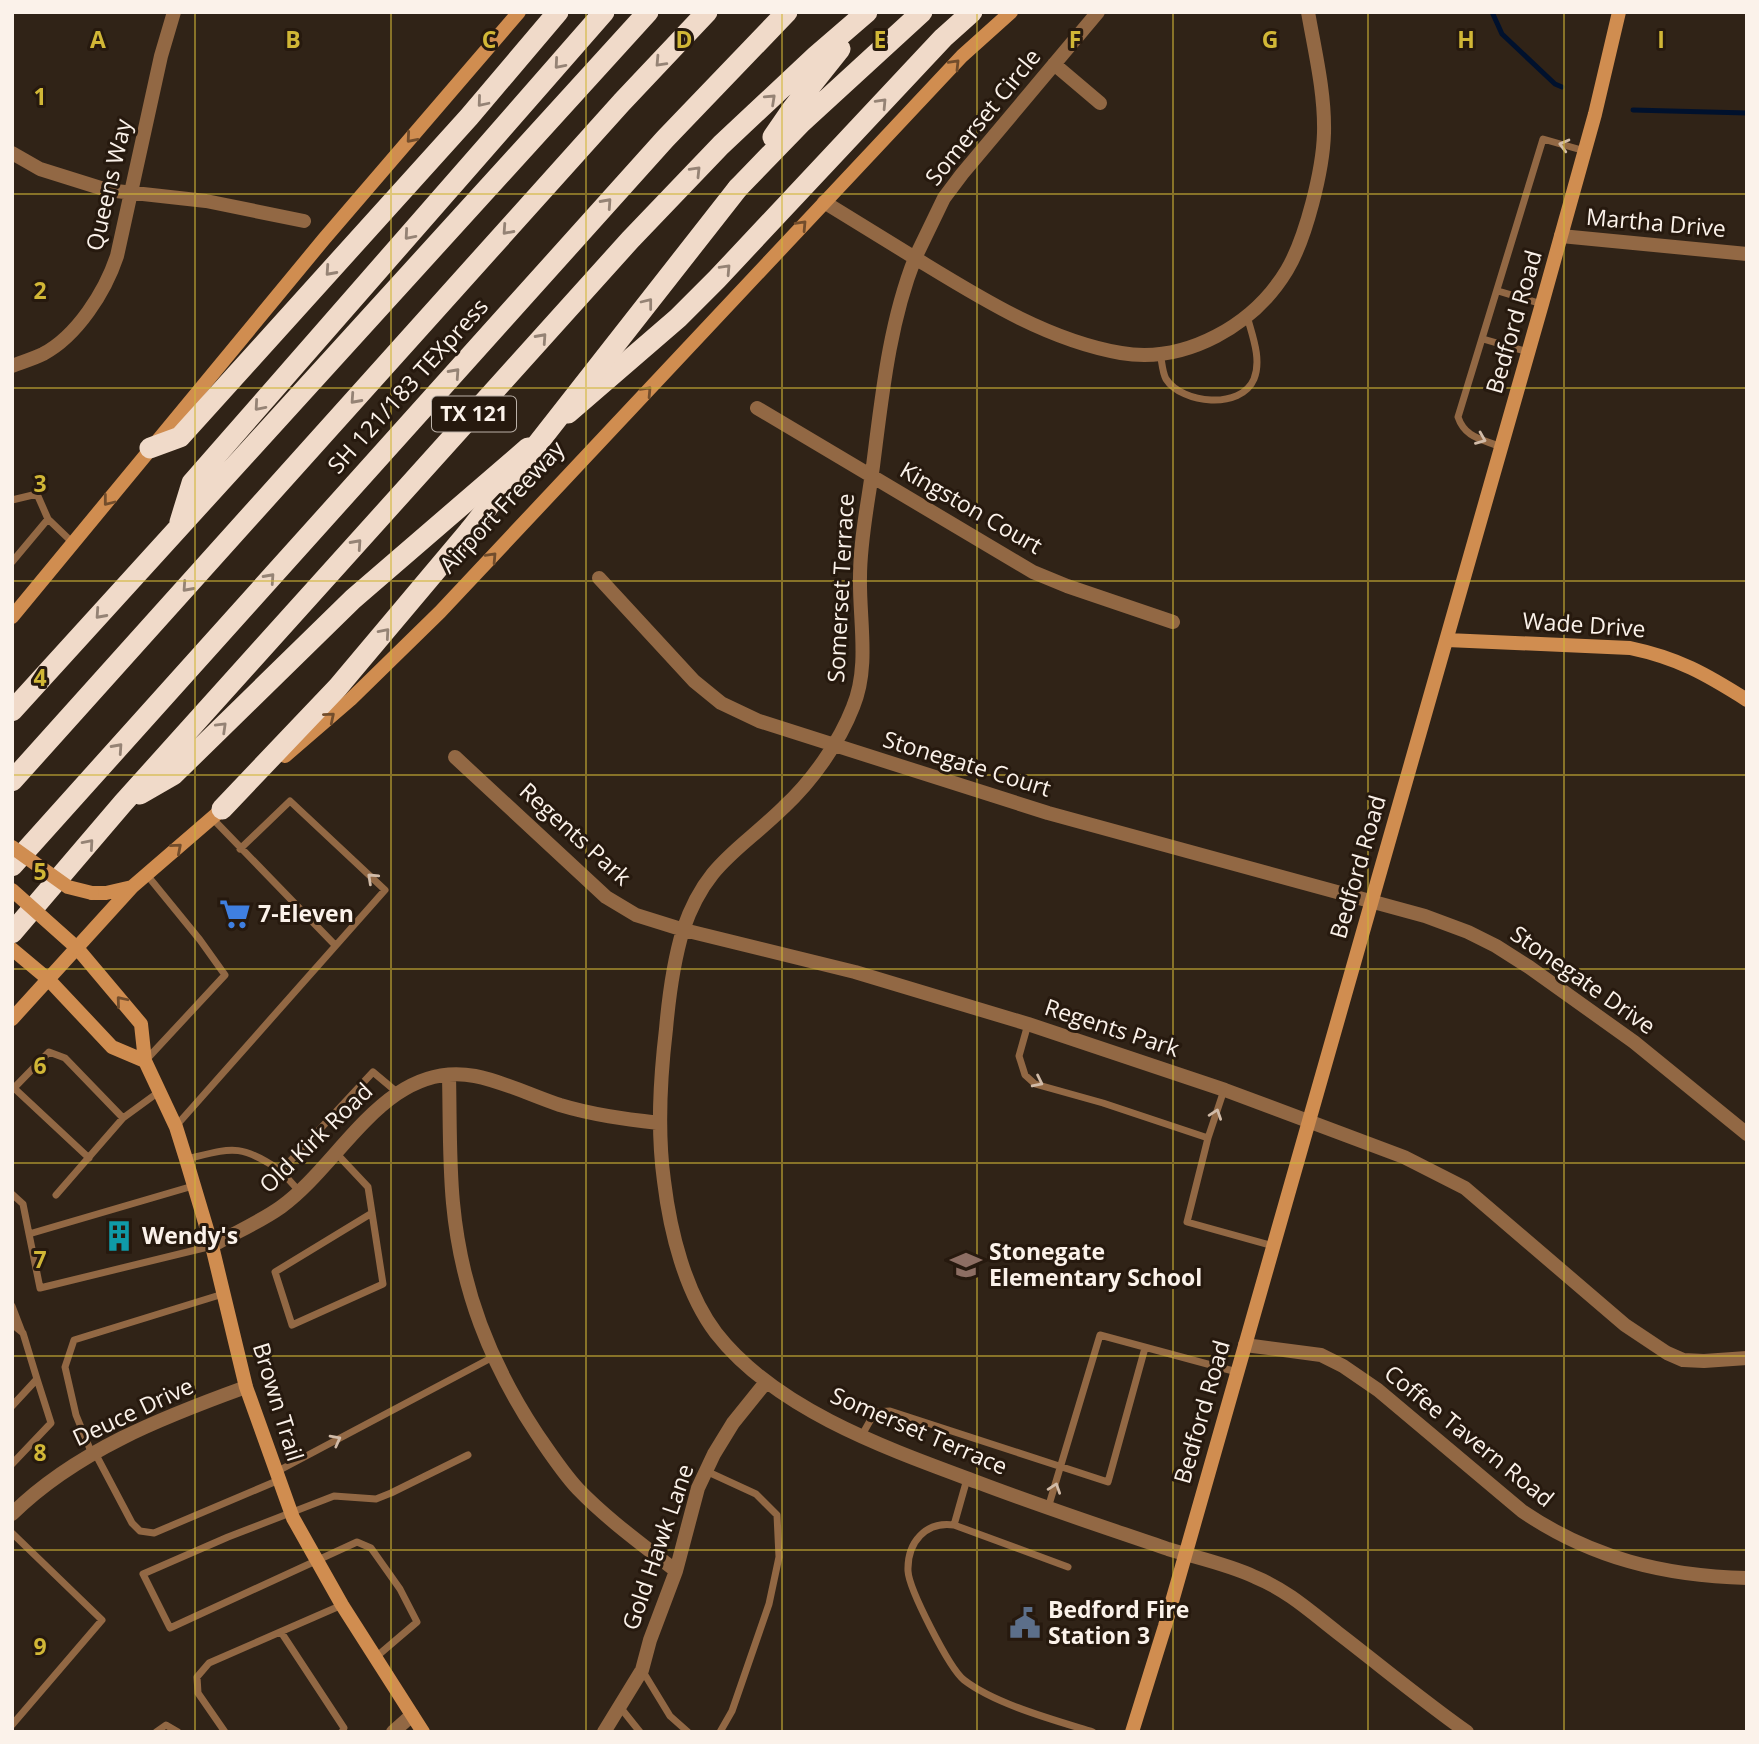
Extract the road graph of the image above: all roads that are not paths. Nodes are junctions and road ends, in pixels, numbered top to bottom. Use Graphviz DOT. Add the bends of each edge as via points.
graph roads {
  1 [pos="174,12"];
  2 [pos="519,12"];
  3 [pos="558,12"];
  4 [pos="604,12"];
  5 [pos="648,12"];
  6 [pos="707,12"];
  7 [pos="787,12"];
  8 [pos="869,12"];
  9 [pos="922,12"];
  10 [pos="971,12"];
  11 [pos="1011,12"];
  12 [pos="1098,12"];
  13 [pos="1308,12"];
  14 [pos="1619,12"];
  15 [pos="1054,64"];
  16 [pos="1100,103"];
  17 [pos="1585,150"];
  18 [pos="12,153"];
  19 [pos="738,188"];
  20 [pos="132,194"];
  21 [pos="824,202"];
  22 [pos="304,221"];
  23 [pos="1561,236"];
  24 [pos="1747,254"];
  25 [pos="915,258"];
  26 [pos="1498,290"];
  27 [pos="1542,304"];
  28 [pos="1247,315"];
  29 [pos="1483,339"];
  30 [pos="1160,353"];
  31 [pos="1529,353"];
  32 [pos="12,366"];
  33 [pos="757,408"];
  34 [pos="1502,447"];
  35 [pos="150,448"];
  36 [pos="871,476"];
  37 [pos="12,500"];
  38 [pos="48,519"];
  39 [pos="179,527"];
  40 [pos="74,544"];
  41 [pos="12,562"];
  42 [pos="599,578"];
  43 [pos="12,617"];
  44 [pos="1173,622"];
  45 [pos="1447,640"];
  46 [pos="1747,700"];
  47 [pos="12,711"];
  48 [pos="832,746"];
  49 [pos="455,757"];
  50 [pos="12,781"];
  51 [pos="123,803"];
  52 [pos="217,813"];
  53 [pos="12,847"];
  54 [pos="240,849"];
  55 [pos="12,866"];
  56 [pos="147,874"];
  57 [pos="132,887"];
  58 [pos="12,890"];
  59 [pos="1372,902"];
  60 [pos="684,930"];
  61 [pos="12,933"];
  62 [pos="335,945"];
  63 [pos="77,948"];
  64 [pos="12,950"];
  65 [pos="49,980"];
  66 [pos="12,1019"];
  67 [pos="1028,1024"];
  68 [pos="145,1061"];
  69 [pos="449,1076"];
  70 [pos="13,1089"];
  71 [pos="1225,1090"];
  72 [pos="160,1091"];
  73 [pos="398,1093"];
  74 [pos="124,1118"];
  75 [pos="1309,1121"];
  76 [pos="659,1123"];
  77 [pos="176,1127"];
  78 [pos="1747,1134"];
  79 [pos="1208,1138"];
  80 [pos="336,1153"];
  81 [pos="89,1158"];
  82 [pos="186,1159"];
  83 [pos="281,1171"];
  84 [pos="193,1186"];
  85 [pos="299,1191"];
  86 [pos="12,1194"];
  87 [pos="56,1195"];
  88 [pos="372,1213"];
  89 [pos="29,1234"];
  90 [pos="212,1246"];
  91 [pos="1273,1247"];
  92 [pos="223,1294"];
  93 [pos="12,1306"];
  94 [pos="12,1324"];
  95 [pos="23,1333"];
  96 [pos="1245,1345"];
  97 [pos="1145,1348"];
  98 [pos="493,1356"];
  99 [pos="1747,1358"];
  100 [pos="1237,1372"];
  101 [pos="37,1379"];
  102 [pos="766,1382"];
  103 [pos="246,1387"];
  104 [pos="12,1406"];
  105 [pos="862,1435"];
  106 [pos="93,1453"];
  107 [pos="468,1455"];
  108 [pos="12,1464"];
  109 [pos="1062,1468"];
  110 [pos="706,1471"];
  111 [pos="277,1476"];
  112 [pos="967,1479"];
  113 [pos="1048,1508"];
  114 [pos="12,1514"];
  115 [pos="292,1514"];
  116 [pos="954,1525"];
  117 [pos="12,1533"];
  118 [pos="1186,1554"];
  119 [pos="317,1560"];
  120 [pos="1068,1567"];
  121 [pos="676,1571"];
  122 [pos="1747,1578"];
  123 [pos="342,1605"];
  124 [pos="281,1632"];
  125 [pos="376,1657"];
  126 [pos="642,1670"];
  127 [pos="620,1707"];
  128 [pos="412,1714"];
  129 [pos="12,1725"];
  130 [pos="156,1732"];
  131 [pos="178,1732"];
  132 [pos="225,1732"];
  133 [pos="342,1732"];
  134 [pos="393,1732"];
  135 [pos="423,1732"];
  136 [pos="604,1732"];
  137 [pos="640,1732"];
  138 [pos="688,1732"];
  139 [pos="720,1732"];
  140 [pos="1093,1732"];
  141 [pos="1132,1732"];
  142 [pos="1467,1732"];
  1 -- 20 [label="street, Queens Way"];
  2 -- 35 [label="main road, one-way"];
  3 -- 35 [label="highway, one-way" via="180,437"];
  4 -- 39 [label="highway, one-way" via="192,483"];
  5 -- 39 [label="highway"];
  6 -- 50 [label="highway, SH 121/183 TEXpress, one-way"];
  55 -- 7 [label="highway, SH 121/183 TEXpress, one-way" via="656,149"];
  8 -- 19 [label="highway" via="793,108"];
  51 -- 8 [label="highway, TX 121, one-way" via="630,240 721,145"];
  9 -- 19 [label="highway"];
  51 -- 10 [label="highway, one-way" via="173,775 353,599 678,318"];
  21 -- 11 [label="main road, Airport Freeway, one-way" via="962,56"];
  12 -- 15 [label="street, Somerset Circle"];
  13 -- 28 [label="street" via="1324,133 1320,164 1297,248 1286,271"];
  14 -- 17 [label="main road, Bedford Road"];
  15 -- 16 [label="street"];
  15 -- 25 [label="street, Somerset Circle" via="950,190"];
  17 -- 23 [label="main road, Bedford Road"];
  17 -- 26 [label="lane, one-way" via="1543,139"];
  18 -- 20 [label="street" via="40,169"];
  52 -- 19 [label="highway, one-way, bridge" via="338,687 470,530"];
  20 -- 22 [label="street" via="206,201"];
  20 -- 32 [label="street, Queens Way" via="110,277 78,323 43,355"];
  21 -- 25 [label="street"];
  52 -- 21 [label="main road, Airport Freeway, one-way" via="351,699 440,612"];
  23 -- 24 [label="street, Martha Drive"];
  23 -- 27 [label="main road, Bedford Road"];
  25 -- 30 [label="street" via="989,302 1061,336 1121,353"];
  25 -- 36 [label="street, Somerset Terrace" via="885,371"];
  26 -- 27 [label="lane"];
  26 -- 29 [label="lane"];
  27 -- 31 [label="main road, Bedford Road"];
  28 -- 30 [label="street" via="1220,335 1183,350"];
  28 -- 30 [label="lane" via="1257,355 1254,378 1245,393 1208,400 1176,389 1166,378"];
  29 -- 31 [label="lane"];
  29 -- 34 [label="lane, one-way" via="1458,417 1466,433"];
  31 -- 34 [label="main road, Bedford Road"];
  33 -- 36 [label="street, Kingston Court"];
  34 -- 45 [label="main road, Bedford Road"];
  35 -- 40 [label="main road, one-way"];
  36 -- 44 [label="street, Kingston Court" via="1033,572"];
  36 -- 48 [label="street, Somerset Terrace" via="860,578 861,685"];
  37 -- 38 [label="lane" via="37,495"];
  38 -- 40 [label="lane"];
  38 -- 41 [label="lane"];
  39 -- 47 [label="highway, one-way"];
  40 -- 43 [label="main road"];
  42 -- 48 [label="street, Stonegate Court" via="694,681 721,703 759,722"];
  45 -- 46 [label="main road, Wade Drive" via="1657,653 1684,663"];
  45 -- 59 [label="main road, Bedford Road"];
  48 -- 59 [label="street, Stonegate Court" via="1048,813"];
  48 -- 60 [label="street, Somerset Terrace" via="786,806 707,878"];
  49 -- 60 [label="street, Regents Park" via="606,897 636,915"];
  61 -- 51 [label="highway, TX 121, one-way"];
  52 -- 54 [label="lane"];
  56 -- 52 [label="main road, Airport Freeway, one-way"];
  53 -- 57 [label="main road, bridge" via="68,887 92,893"];
  54 -- 62 [label="lane"];
  62 -- 54 [label="lane, one-way" via="385,890 290,802"];
  56 -- 57 [label="main road, Airport Freeway"];
  56 -- 68 [label="lane" via="226,975"];
  57 -- 63 [label="main road, Airport Freeway"];
  58 -- 63 [label="main road, Brown Trail, bridge"];
  59 -- 75 [label="main road, Bedford Road"];
  59 -- 78 [label="street, Stonegate Drive" via="1425,916 1496,946 1634,1042"];
  60 -- 67 [label="street, Regents Park" via="855,972"];
  60 -- 76 [label="street, Somerset Terrace" via="671,973"];
  62 -- 77 [label="lane"];
  63 -- 65 [label="main road, Airport Freeway"];
  68 -- 63 [label="main road, Brown Trail, one-way" via="141,1024"];
  64 -- 65 [label="main road"];
  65 -- 66 [label="main road, Airport Freeway"];
  65 -- 68 [label="main road" via="112,1046"];
  67 -- 71 [label="street, Regents Park"];
  67 -- 79 [label="lane, one-way" via="1019,1056 1025,1075 1035,1084"];
  68 -- 72 [label="main road, Brown Trail"];
  69 -- 73 [label="street, Old Kirk Road" via="418,1081"];
  69 -- 76 [label="street, Old Kirk Road" via="474,1076 607,1118"];
  69 -- 98 [label="street" via="452,1201 458,1243 471,1301"];
  70 -- 74 [label="lane" via="49,1052 65,1058"];
  70 -- 81 [label="lane"];
  71 -- 75 [label="street, Regents Park"];
  79 -- 71 [label="lane, one-way"];
  72 -- 74 [label="lane"];
  72 -- 77 [label="main road, Brown Trail"];
  73 -- 80 [label="street, Old Kirk Road"];
  73 -- 83 [label="lane" via="373,1072"];
  74 -- 81 [label="lane"];
  75 -- 91 [label="main road, Bedford Road"];
  75 -- 99 [label="street, Regents Park" via="1404,1157 1465,1188 1625,1325 1667,1353 1683,1360"];
  76 -- 102 [label="street, Somerset Terrace" via="669,1220 696,1302 716,1332"];
  77 -- 82 [label="main road, Brown Trail"];
  79 -- 91 [label="lane" via="1187,1222"];
  80 -- 85 [label="street, Old Kirk Road"];
  80 -- 88 [label="lane" via="368,1187"];
  81 -- 87 [label="lane"];
  82 -- 83 [label="lane" via="230,1149 258,1155"];
  82 -- 84 [label="main road, Brown Trail"];
  83 -- 85 [label="lane"];
  84 -- 89 [label="lane"];
  84 -- 90 [label="main road, Brown Trail"];
  85 -- 90 [label="street, Old Kirk Road" via="281,1207"];
  86 -- 89 [label="lane" via="23,1204"];
  88 -- 88 [label="lane" via="383,1284 292,1325 275,1272"];
  89 -- 90 [label="lane" via="40,1288"];
  90 -- 92 [label="main road, Brown Trail"];
  91 -- 96 [label="main road, Bedford Road"];
  92 -- 103 [label="main road, Brown Trail"];
  92 -- 106 [label="lane" via="74,1340 65,1367 76,1415"];
  93 -- 95 [label="lane"];
  94 -- 95 [label="lane"];
  95 -- 101 [label="lane"];
  96 -- 100 [label="main road, Bedford Road"];
  96 -- 122 [label="street, Coffee Tavern Road" via="1321,1355 1343,1366 1522,1511 1610,1557 1675,1573"];
  97 -- 100 [label="lane"];
  97 -- 109 [label="lane" via="1100,1335"];
  97 -- 109 [label="lane" via="1108,1482"];
  111 -- 98 [label="lane, one-way"];
  98 -- 121 [label="street" via="517,1405 577,1488"];
  100 -- 118 [label="main road, Bedford Road"];
  101 -- 104 [label="lane"];
  101 -- 108 [label="lane" via="51,1423"];
  102 -- 105 [label="street, Somerset Terrace" via="800,1405"];
  102 -- 110 [label="street, Gold Hawk Lane" via="733,1423"];
  103 -- 106 [label="street, Deuce Drive"];
  103 -- 111 [label="main road, Brown Trail"];
  105 -- 109 [label="lane" via="875,1412 890,1410"];
  105 -- 112 [label="street, Somerset Terrace"];
  106 -- 111 [label="lane" via="132,1522 141,1531 154,1533"];
  106 -- 114 [label="street, Deuce Drive" via="41,1487"];
  107 -- 115 [label="lane" via="376,1499 334,1496"];
  113 -- 109 [label="lane, one-way"];
  110 -- 121 [label="street, Gold Hawk Lane"];
  110 -- 139 [label="lane" via="756,1494 777,1515 779,1557 769,1604 732,1711"];
  111 -- 115 [label="main road, Brown Trail"];
  112 -- 113 [label="street, Somerset Terrace"];
  112 -- 116 [label="lane"];
  113 -- 118 [label="street, Somerset Terrace"];
  115 -- 119 [label="main road, Brown Trail"];
  115 -- 119 [label="lane" via="144,1574 170,1628"];
  116 -- 120 [label="lane"];
  116 -- 140 [label="lane" via="941,1523 927,1529 916,1542 908,1571 955,1671 983,1692"];
  117 -- 129 [label="lane" via="102,1620"];
  118 -- 141 [label="main road, Bedford Road"];
  118 -- 142 [label="street, Somerset Terrace" via="1234,1567 1294,1598"];
  119 -- 123 [label="main road, Brown Trail"];
  119 -- 125 [label="lane" via="357,1542 371,1548 400,1589 417,1622"];
  121 -- 126 [label="street, Gold Hawk Lane"];
  123 -- 124 [label="lane"];
  123 -- 125 [label="main road, Brown Trail"];
  124 -- 132 [label="lane" via="209,1663 197,1677 198,1693"];
  124 -- 133 [label="lane" via="344,1728"];
  125 -- 128 [label="main road, Brown Trail"];
  126 -- 127 [label="street, Gold Hawk Lane"];
  126 -- 138 [label="lane" via="670,1716"];
  127 -- 136 [label="street, Gold Hawk Lane"];
  127 -- 137 [label="lane"];
  128 -- 134 [label="street"];
  128 -- 135 [label="main road, Brown Trail"];
  130 -- 131 [label="lane" via="166,1725"];
}
